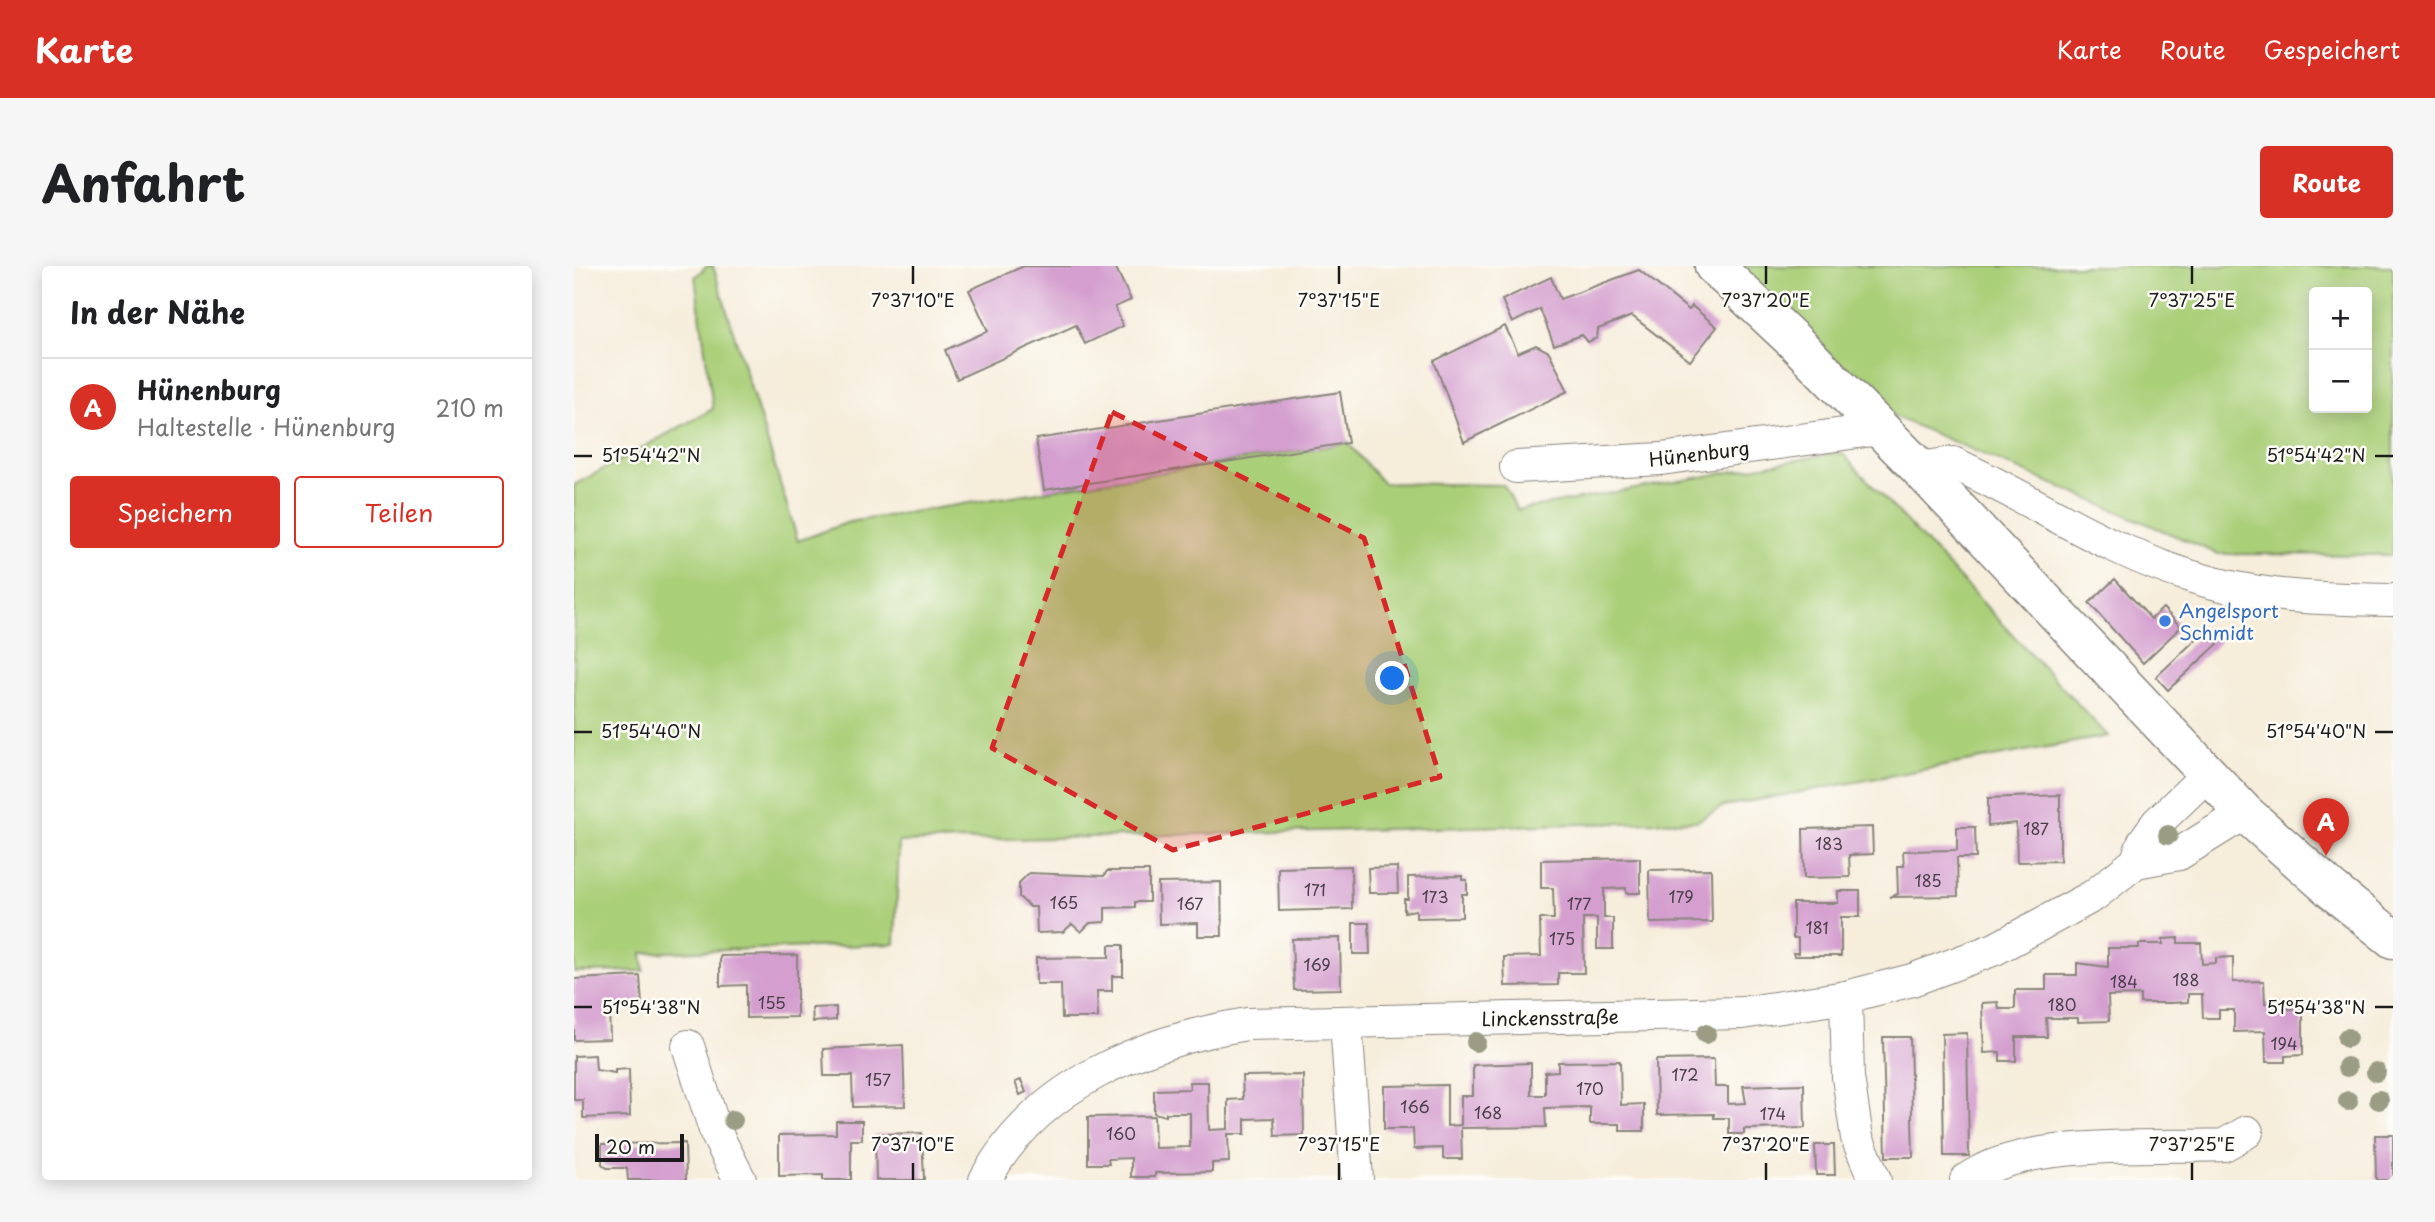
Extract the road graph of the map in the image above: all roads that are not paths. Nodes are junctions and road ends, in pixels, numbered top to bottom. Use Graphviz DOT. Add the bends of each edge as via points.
graph roads {
  1 [pos="1714,266"];
  2 [pos="1880,429"];
  3 [pos="1516,467"];
  4 [pos="1919,468"];
  5 [pos="2393,600"];
  6 [pos="2208,774"];
  7 [pos="2245,813"];
  8 [pos="2136,862"];
  9 [pos="2393,939"];
  10 [pos="1846,997"];
  11 [pos="1346,1022"];
  12 [pos="688,1046"];
  13 [pos="2247,1132"];
  14 [pos="740,1180"];
  15 [pos="985,1180"];
  16 [pos="1357,1180"];
  17 [pos="1875,1180"];
  18 [pos="1966,1180"];
  1 -- 2 [label="street"];
  2 -- 3 [label="street, Hünenburg" via="1661,459"];
  2 -- 4 [label="street"];
  4 -- 5 [label="street" via="1952,463 2134,555 2192,577 2307,598"];
  4 -- 6 [label="street"];
  6 -- 7 [label="street"];
  6 -- 8 [label="street, Linckensstraße" via="2157,822"];
  7 -- 8 [label="street, Linckensstraße" via="2179,854"];
  7 -- 9 [label="street"];
  8 -- 10 [label="street, Linckensstraße" via="2093,895 1995,949 1912,980"];
  10 -- 11 [label="street, Linckensstraße" via="1742,1013"];
  10 -- 17 [label="street" via="1848,1077 1857,1138"];
  11 -- 15 [label="street, Linckensstraße" via="1247,1024 1189,1035 1139,1052 1088,1077 1030,1120"];
  11 -- 16 [label="street"];
  12 -- 14 [label="street" via="716,1133"];
  13 -- 18 [label="street" via="2224,1145 2052,1151 2010,1159"];
}
